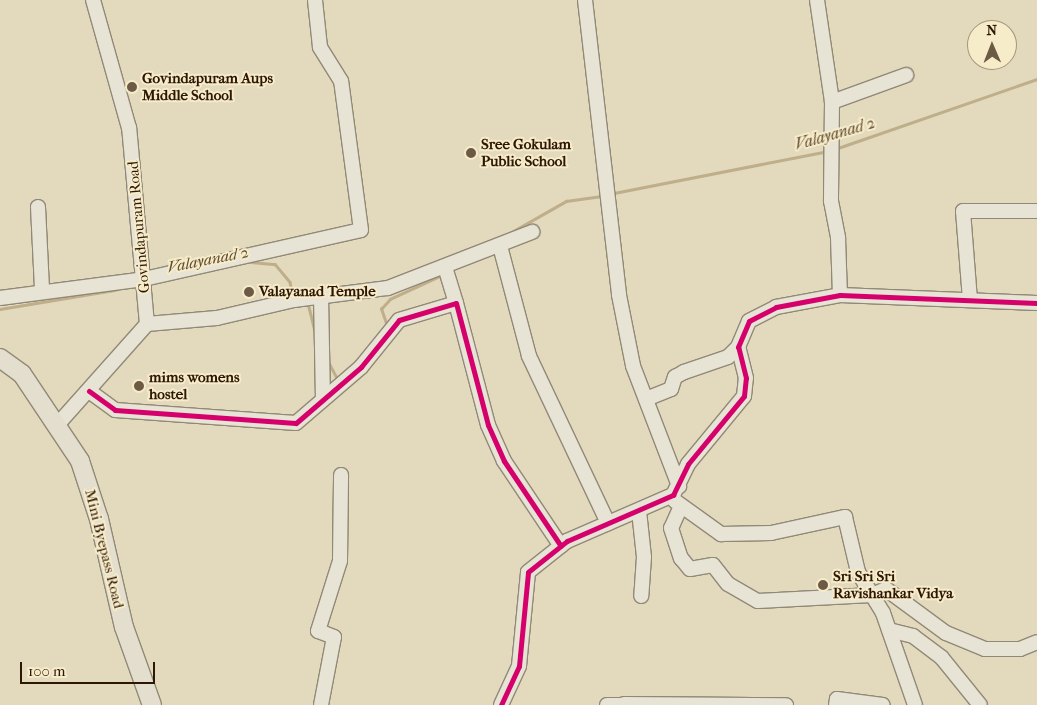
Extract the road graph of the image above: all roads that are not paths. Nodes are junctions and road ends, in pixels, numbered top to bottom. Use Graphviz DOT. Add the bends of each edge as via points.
graph roads {
  1 [pos="94,0"];
  2 [pos="315,0"];
  3 [pos="585,0"];
  4 [pos="817,0"];
  5 [pos="906,75"];
  6 [pos="832,102"];
  7 [pos="38,208"];
  8 [pos="1037,211"];
  9 [pos="532,232"];
  10 [pos="500,246"];
  11 [pos="445,266"];
  12 [pos="144,279"];
  13 [pos="42,290"];
  14 [pos="840,295"];
  15 [pos="321,296"];
  16 [pos="0,298"];
  17 [pos="970,300"];
  18 [pos="456,303"];
  19 [pos="1037,303"];
  20 [pos="147,324"];
  21 [pos="738,347"];
  22 [pos="0,358"];
  23 [pos="89,391"];
  24 [pos="323,399"];
  25 [pos="646,399"];
  26 [pos="58,424"];
  27 [pos="341,475"];
  28 [pos="679,486"];
  29 [pos="676,502"];
  30 [pos="639,511"];
  31 [pos="608,523"];
  32 [pos="562,546"];
  33 [pos="872,595"];
  34 [pos="641,596"];
  35 [pos="890,630"];
  36 [pos="1037,642"];
  37 [pos="624,704"];
  38 [pos="152,705"];
  39 [pos="321,705"];
  40 [pos="501,705"];
  41 [pos="606,705"];
  42 [pos="786,705"];
  43 [pos="836,705"];
  44 [pos="883,705"];
  45 [pos="915,705"];
  46 [pos="980,705"];
  1 -- 12 [label="street, Govindapuram Road" via="129,128"];
  2 -- 12 [label="street" via="320,47 341,81 361,230"];
  3 -- 25 [label="street" via="619,295 633,366"];
  4 -- 6 [label="street"];
  5 -- 6 [label="street"];
  6 -- 14 [label="street" via="831,201 838,238"];
  7 -- 13 [label="street"];
  8 -- 17 [label="street" via="964,211"];
  9 -- 10 [label="street"];
  10 -- 11 [label="street"];
  10 -- 31 [label="street" via="529,356"];
  11 -- 15 [label="street" via="388,288"];
  11 -- 18 [label="street"];
  12 -- 13 [label="street"];
  12 -- 20 [label="street, Govindapuram Road"];
  13 -- 16 [label="street"];
  14 -- 17 [label="street"];
  14 -- 21 [label="street" via="776,307 749,321"];
  15 -- 20 [label="street" via="217,318"];
  15 -- 24 [label="street"];
  17 -- 19 [label="street"];
  18 -- 24 [label="street" via="399,320 361,367"];
  18 -- 32 [label="street" via="488,426 504,461"];
  20 -- 23 [label="street"];
  21 -- 25 [label="street" via="728,357 684,372 675,378 671,389"];
  21 -- 28 [label="street" via="746,378 744,396 688,464"];
  22 -- 26 [label="main road, Mini Byepass Road" via="22,374"];
  23 -- 24 [label="street" via="115,410 296,423"];
  23 -- 26 [label="street"];
  25 -- 28 [label="street"];
  26 -- 38 [label="main road, Mini Byepass Road" via="80,461 100,520 124,627"];
  27 -- 39 [label="street" via="340,561 318,631 334,637"];
  28 -- 29 [label="street"];
  29 -- 30 [label="street"];
  29 -- 33 [label="street" via="721,534 771,533 845,517 858,572"];
  29 -- 33 [label="street" via="671,528 681,558 690,569 713,565 728,584 758,601"];
  30 -- 31 [label="street"];
  30 -- 34 [label="street" via="644,557"];
  31 -- 32 [label="street"];
  32 -- 40 [label="street" via="528,572 524,580 519,666"];
  33 -- 35 [label="street"];
  33 -- 36 [label="street" via="886,590 946,633 985,649 1020,649"];
  35 -- 45 [label="street"];
  35 -- 46 [label="street" via="913,636 942,658"];
  37 -- 41 [label="street"];
  37 -- 42 [label="street"];
  43 -- 44 [label="street" via="836,699"];
}
